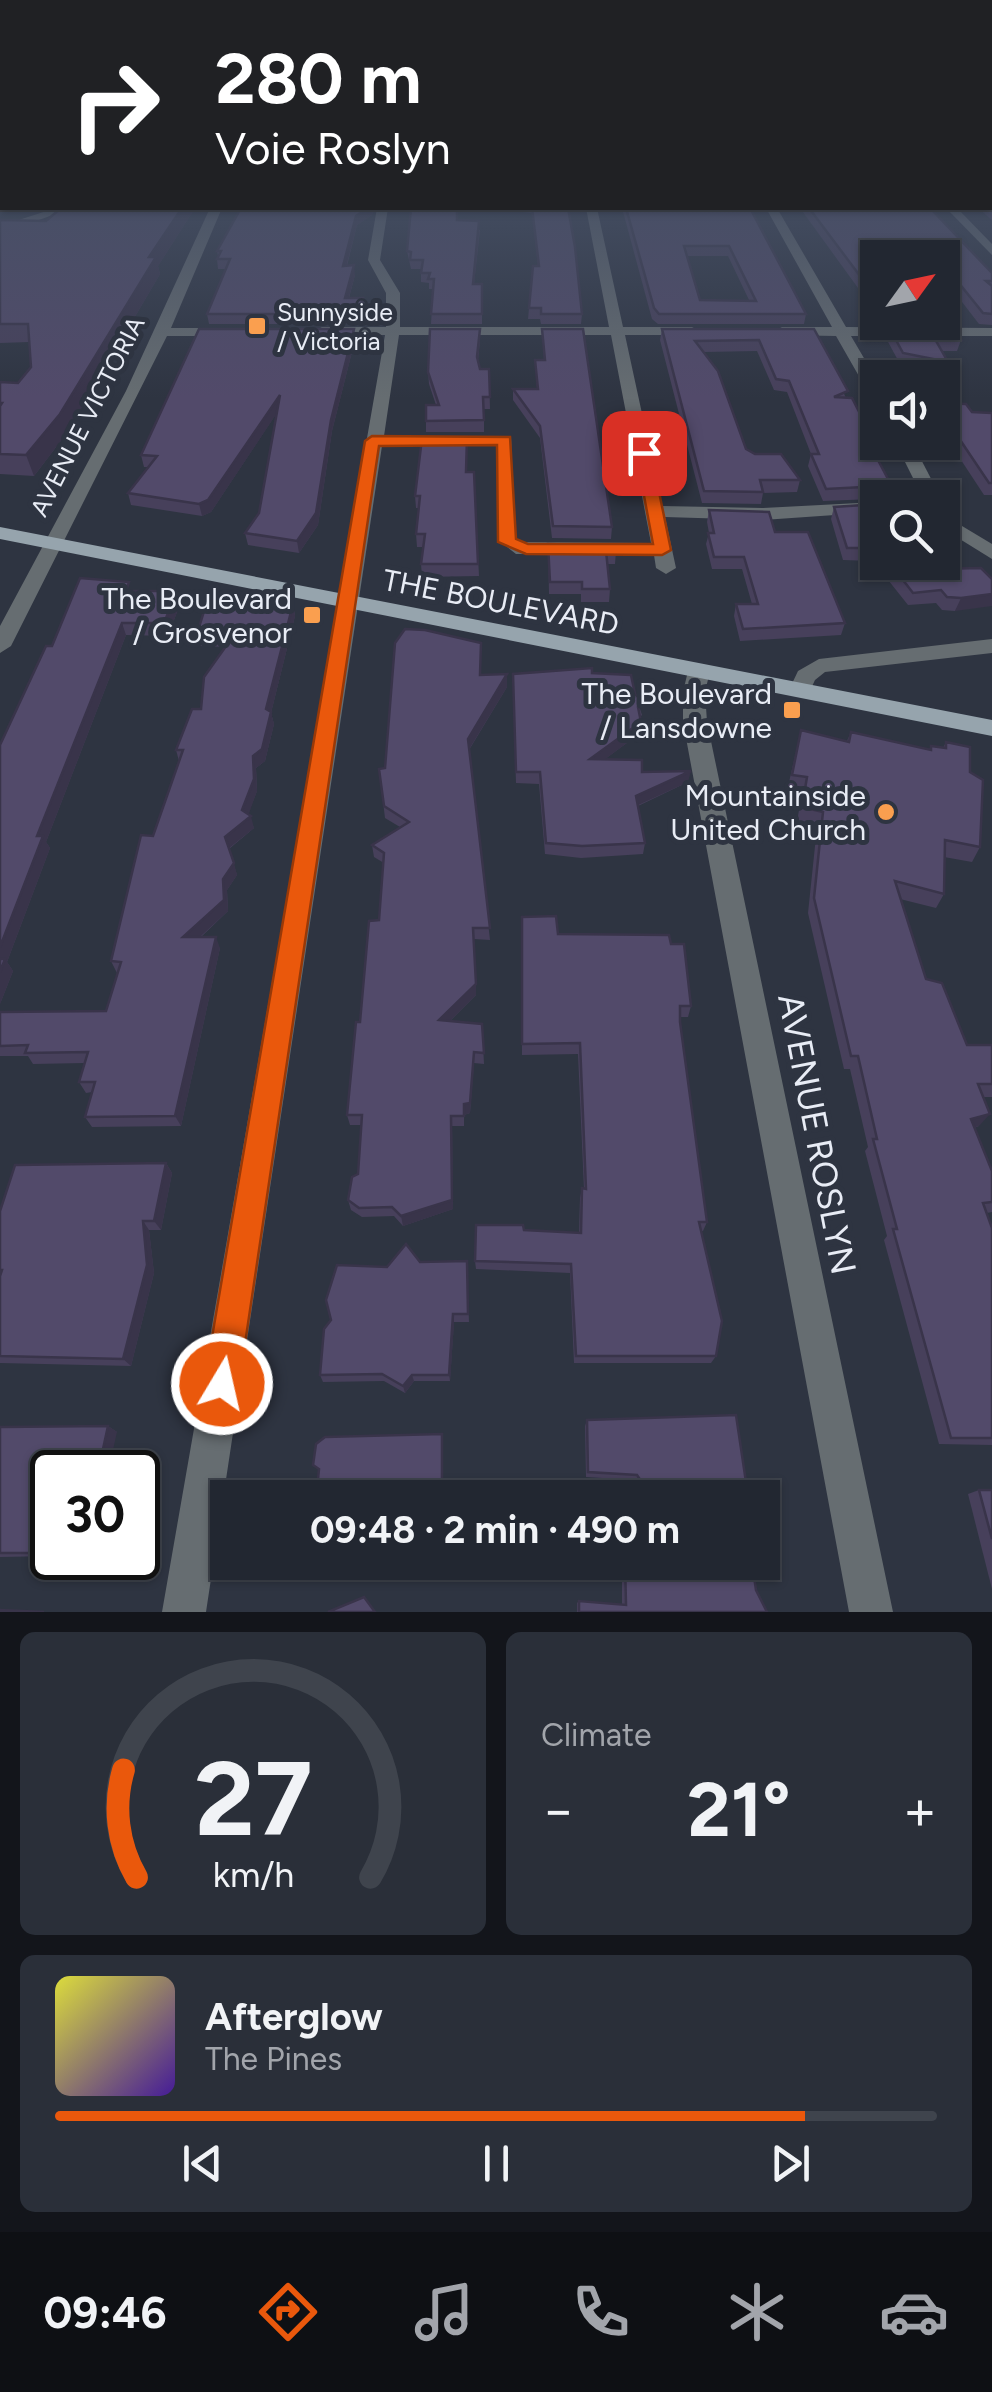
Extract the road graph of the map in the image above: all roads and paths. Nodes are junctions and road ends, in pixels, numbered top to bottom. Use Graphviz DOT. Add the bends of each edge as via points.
graph roads {
  1 [pos="198,247"];
  2 [pos="374,247"];
  3 [pos="600,247"];
  4 [pos="793,247"];
  5 [pos="392,331"];
  6 [pos="618,331"];
  7 [pos="841,331"];
  8 [pos="160,332"];
  9 [pos="245,332"];
  10 [pos="302,332"];
  11 [pos="715,332"];
  12 [pos="770,332"];
  13 [pos="992,332"];
  14 [pos="860,364"];
  15 [pos="372,441"];
  16 [pos="860,508"];
  17 [pos="654,512"];
  18 [pos="960,531"];
  19 [pos="0,532"];
  20 [pos="53,544"];
  21 [pos="992,553"];
  22 [pos="348,603"];
  23 [pos="0,646"];
  24 [pos="992,646"];
  25 [pos="700,671"];
  26 [pos="800,690"];
  27 [pos="992,728"];
  28 [pos="184,1612"];
  29 [pos="871,1612"];
  1 -- 8 [label="street, AVENUE VICTORIA"];
  2 -- 5 [label="street" via="396,302"];
  3 -- 6 [label="street"];
  4 -- 7 [label="street"];
  5 -- 6 [label="street"];
  5 -- 10 [label="street"];
  5 -- 15 [label="street"];
  6 -- 11 [label="street"];
  6 -- 17 [label="street"];
  7 -- 12 [label="street"];
  7 -- 13 [label="street"];
  7 -- 14 [label="street"];
  8 -- 9 [label="street"];
  8 -- 20 [label="street, AVENUE VICTORIA"];
  15 -- 17 [label="street" via="505,440 506,539 512,546 664,559"];
  15 -- 22 [label="street"];
  16 -- 17 [label="street"];
  18 -- 21 [label="street"];
  19 -- 20 [label="main road, THE BOULEVARD"];
  20 -- 22 [label="main road, THE BOULEVARD"];
  20 -- 23 [label="street, AVENUE VICTORIA"];
  22 -- 25 [label="main road, THE BOULEVARD"];
  22 -- 28 [label="street"];
  24 -- 26 [label="street" via="819,666"];
  25 -- 26 [label="main road, THE BOULEVARD"];
  25 -- 29 [label="street, AVENUE ROSLYN" via="695,722"];
  26 -- 27 [label="main road, THE BOULEVARD"];
}
